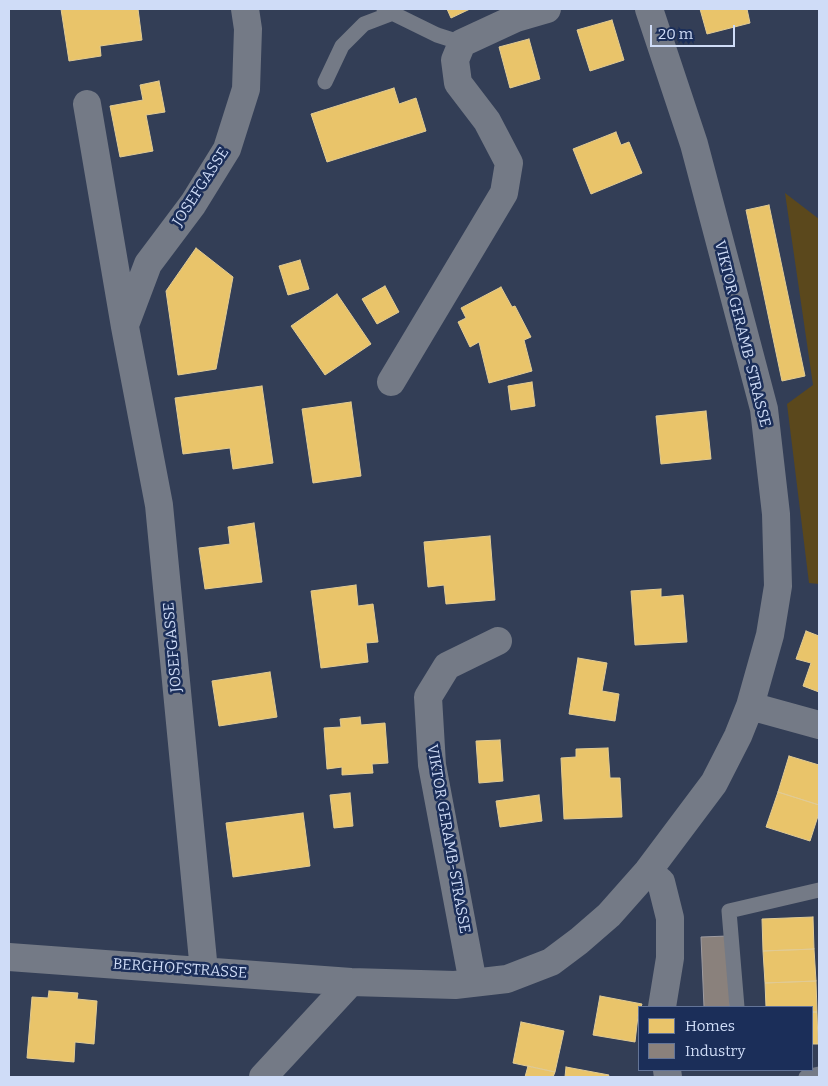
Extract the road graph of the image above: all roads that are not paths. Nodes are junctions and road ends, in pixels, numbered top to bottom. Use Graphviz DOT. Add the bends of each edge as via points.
graph roads {
  1 [pos="245,9"];
  2 [pos="547,9"];
  3 [pos="649,9"];
  4 [pos="388,11"];
  5 [pos="462,43"];
  6 [pos="324,82"];
  7 [pos="87,104"];
  8 [pos="125,326"];
  9 [pos="391,382"];
  10 [pos="498,641"];
  11 [pos="750,706"];
  12 [pos="819,725"];
  13 [pos="648,871"];
  14 [pos="819,890"];
  15 [pos="9,957"];
  16 [pos="204,971"];
  17 [pos="351,982"];
  18 [pos="473,983"];
  19 [pos="662,1006"];
  20 [pos="737,1006"];
  21 [pos="819,1074"];
  22 [pos="263,1077"];
  23 [pos="806,1077"];
  1 -- 8 [label="street, JOSEFGASSE" via="248,29 246,89 227,149 193,204 148,264"];
  2 -- 5 [label="street" via="516,18"];
  3 -- 11 [label="street, VIKTOR GERAMB-STRASSE" via="694,144 764,410 776,514 778,586 770,635"];
  4 -- 5 [label="lane" via="437,35"];
  4 -- 6 [label="lane" via="364,24 342,46"];
  5 -- 9 [label="street" via="455,60 458,83 487,121 509,163 504,193"];
  7 -- 8 [label="street, JOSEFGASSE"];
  8 -- 16 [label="street, JOSEFGASSE" via="159,505"];
  10 -- 18 [label="street, VIKTOR GERAMB-STRASSE" via="447,666 428,697 432,765"];
  11 -- 12 [label="street"];
  11 -- 13 [label="street, VIKTOR GERAMB-STRASSE" via="714,783"];
  13 -- 18 [label="street, VIKTOR GERAMB-STRASSE" via="609,915 551,962 507,979"];
  13 -- 19 [label="street" via="661,882 670,918 670,958"];
  14 -- 20 [label="lane" via="729,911"];
  15 -- 16 [label="street, BERGHOFSTRASSE"];
  16 -- 17 [label="street, BERGHOFSTRASSE"];
  17 -- 18 [label="street, VIKTOR GERAMB-STRASSE"];
  17 -- 22 [label="street"];
  21 -- 23 [label="lane"];
}
